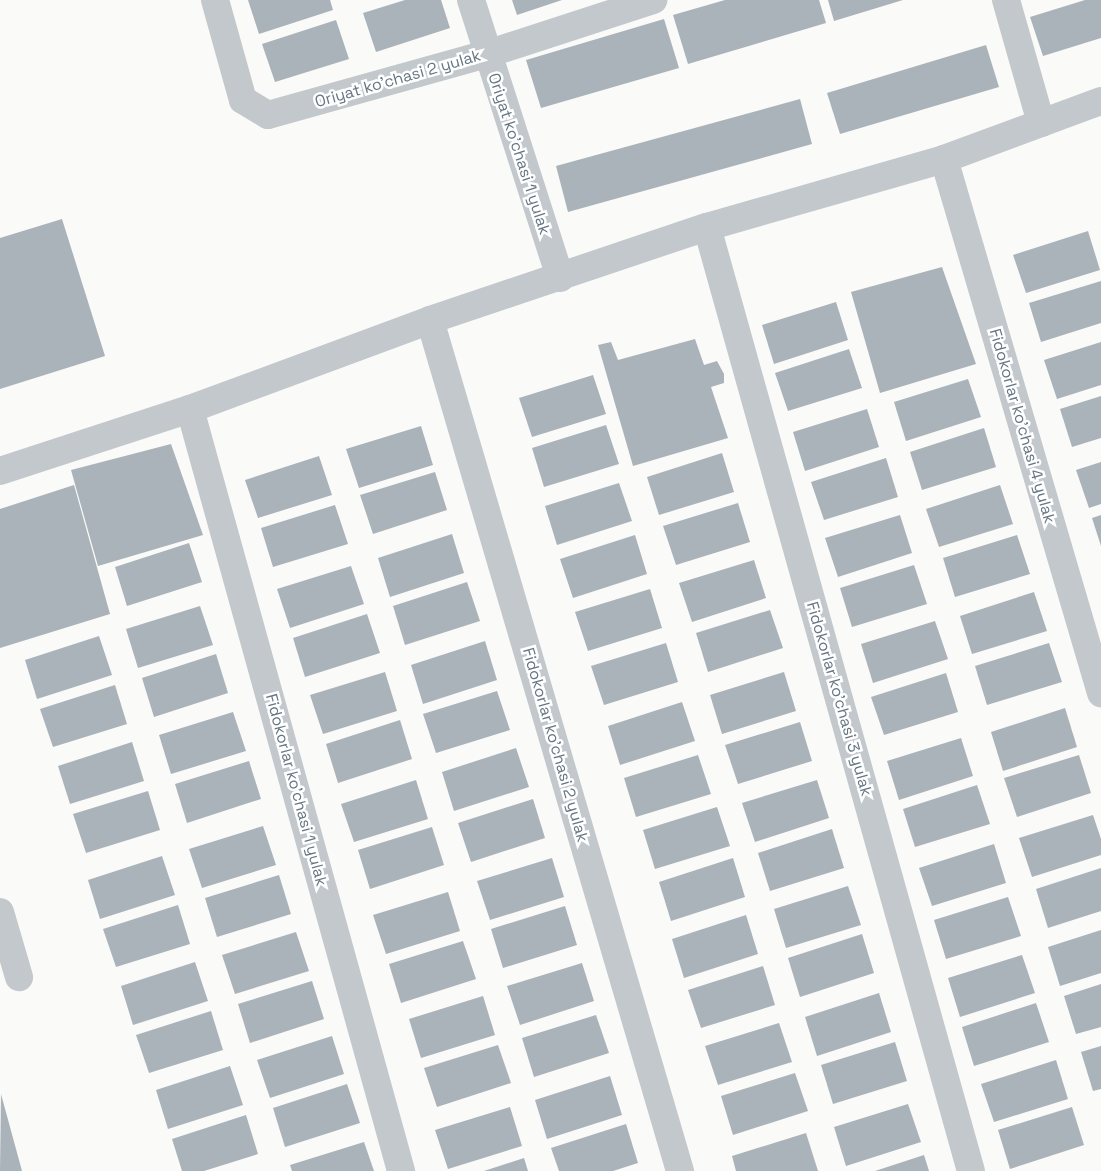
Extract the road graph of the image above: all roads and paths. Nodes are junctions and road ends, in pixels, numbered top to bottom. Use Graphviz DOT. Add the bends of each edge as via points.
graph roads {
  1 [pos="215,0"];
  2 [pos="471,0"];
  3 [pos="653,0"];
  4 [pos="1006,0"];
  5 [pos="487,54"];
  6 [pos="1101,101"];
  7 [pos="1041,123"];
  8 [pos="944,159"];
  9 [pos="707,228"];
  10 [pos="560,278"];
  11 [pos="430,320"];
  12 [pos="190,409"];
  13 [pos="0,471"];
  14 [pos="1101,692"];
  15 [pos="0,912"];
  16 [pos="19,977"];
  17 [pos="401,1171"];
  18 [pos="680,1171"];
  19 [pos="971,1171"];
  1 -- 5 [label="street, Oriyat ko'chasi 2 yulak" via="243,100 268,115"];
  2 -- 5 [label="street, Oriyat ko'chasi 1 yulak"];
  3 -- 5 [label="street, Oriyat ko'chasi 2 yulak"];
  4 -- 7 [label="street"];
  5 -- 10 [label="street, Oriyat ko'chasi 1 yulak"];
  6 -- 7 [label="street"];
  7 -- 8 [label="street"];
  8 -- 9 [label="street"];
  8 -- 14 [label="street, Fidokorlar ko'chasi 4 yulak"];
  9 -- 10 [label="street"];
  9 -- 19 [label="street, Fidokorlar ko'chasi 3 yulak"];
  10 -- 11 [label="street"];
  11 -- 12 [label="street"];
  11 -- 18 [label="street, Fidokorlar ko'chasi 2 yulak"];
  12 -- 13 [label="street"];
  12 -- 17 [label="street, Fidokorlar ko'chasi 1 yulak"];
  15 -- 16 [label="street"];
}
